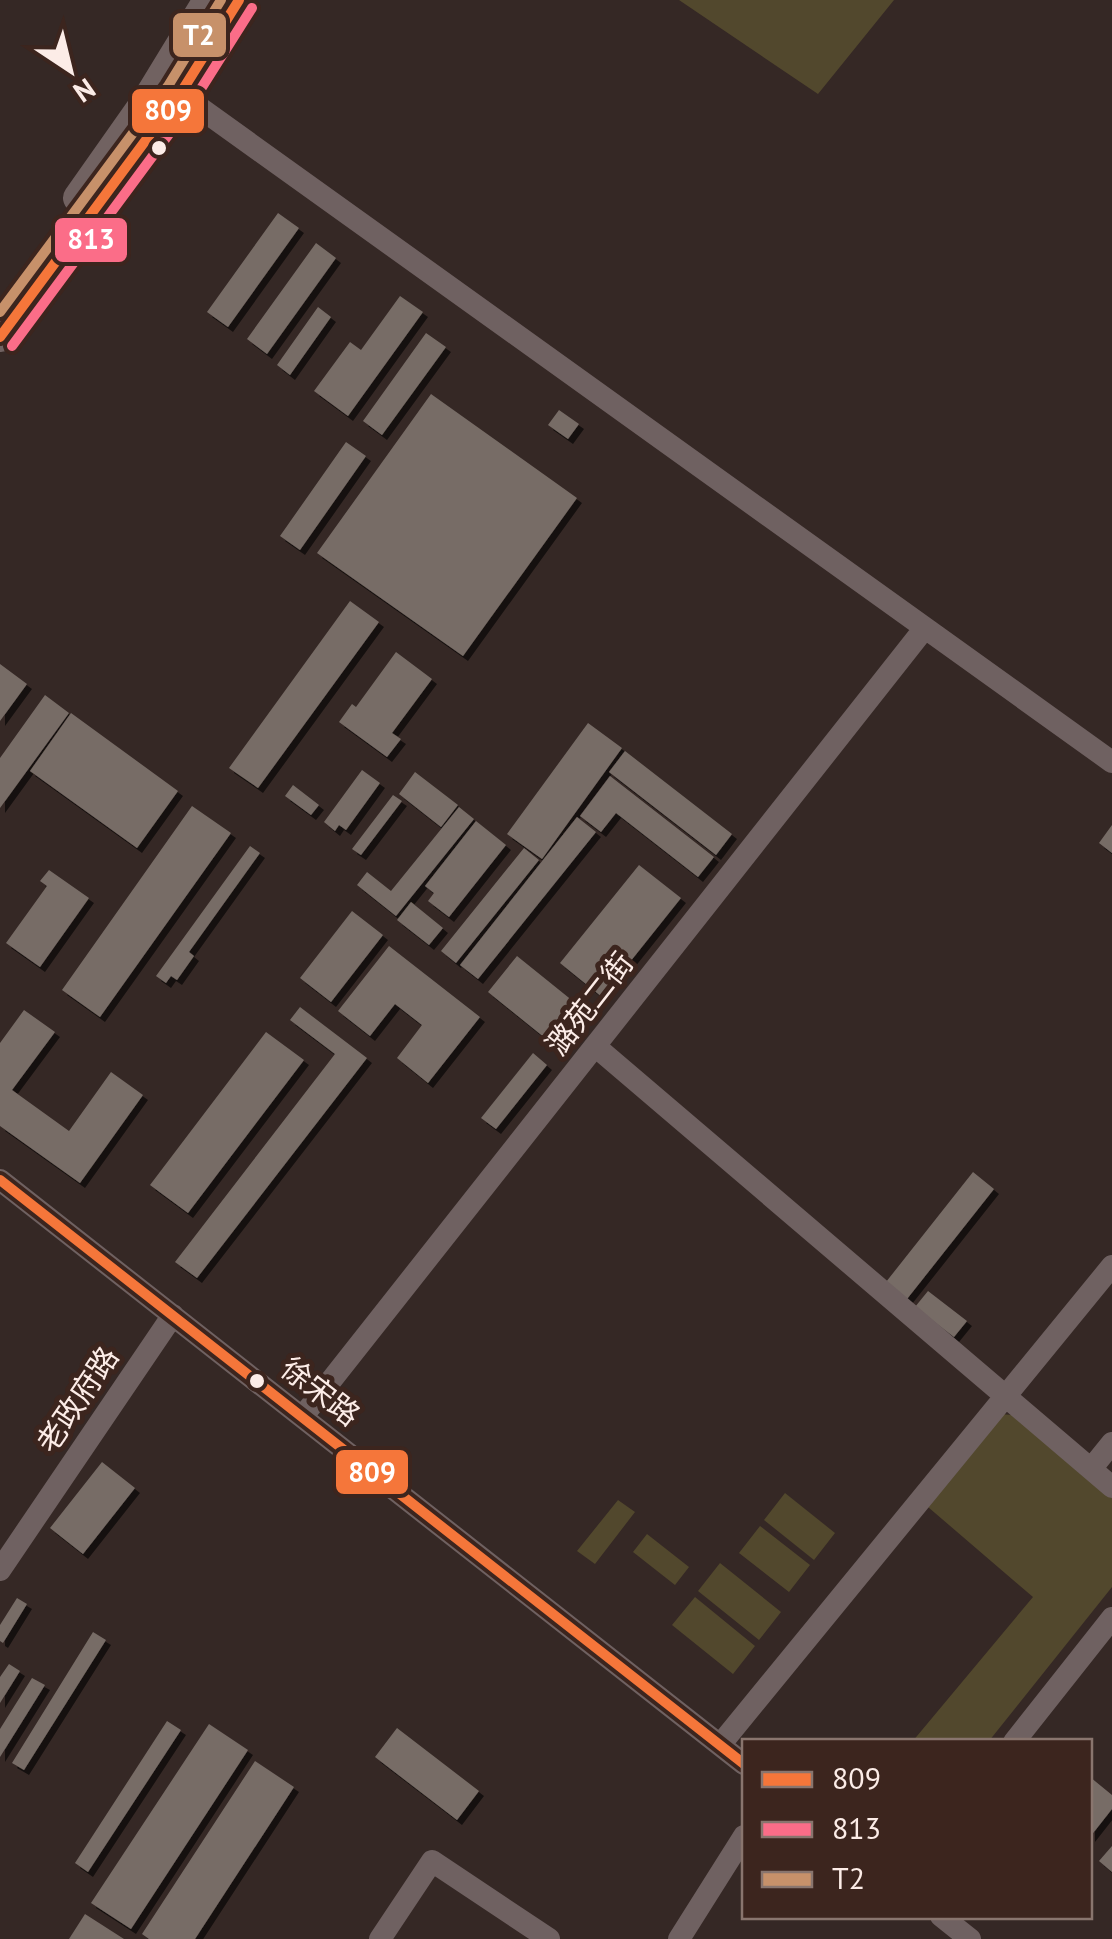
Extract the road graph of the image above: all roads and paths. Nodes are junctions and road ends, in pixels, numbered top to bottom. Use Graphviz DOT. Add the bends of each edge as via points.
graph roads {
  1 [pos="208,0"];
  2 [pos="239,0"];
  3 [pos="170,86"];
  4 [pos="0,309"];
  5 [pos="0,337"];
  6 [pos="924,629"];
  7 [pos="1112,762"];
  8 [pos="595,1046"];
  9 [pos="0,1180"];
  10 [pos="1112,1266"];
  11 [pos="173,1315"];
  12 [pos="1005,1394"];
  13 [pos="303,1416"];
  14 [pos="1112,1443"];
  15 [pos="1091,1469"];
  16 [pos="1112,1487"];
  17 [pos="0,1570"];
  18 [pos="1112,1618"];
  19 [pos="1016,1739"];
  20 [pos="720,1744"];
  21 [pos="742,1762"];
  22 [pos="742,1839"];
  23 [pos="945,1919"];
  24 [pos="380,1939"];
  25 [pos="549,1939"];
  26 [pos="679,1939"];
  27 [pos="970,1939"];
  1 -- 3 [label="main road"];
  2 -- 3 [label="main road"];
  3 -- 4 [label="main road"];
  3 -- 5 [label="main road"];
  3 -- 6 [label="street"];
  6 -- 7 [label="street"];
  6 -- 8 [label="street, 潞苑二街"];
  8 -- 12 [label="street"];
  8 -- 13 [label="street, 潞苑二街"];
  9 -- 11 [label="street, 徐宋路"];
  10 -- 12 [label="street"];
  11 -- 13 [label="street, 徐宋路"];
  11 -- 17 [label="street, 老政府路"];
  12 -- 15 [label="street"];
  12 -- 20 [label="street"];
  13 -- 20 [label="street, 徐宋路"];
  14 -- 15 [label="street"];
  15 -- 16 [label="street"];
  18 -- 19 [label="street"];
  20 -- 21 [label="street, 徐宋路"];
  22 -- 26 [label="street"];
  23 -- 27 [label="street"];
  24 -- 25 [label="street" via="432,1861"];
}
